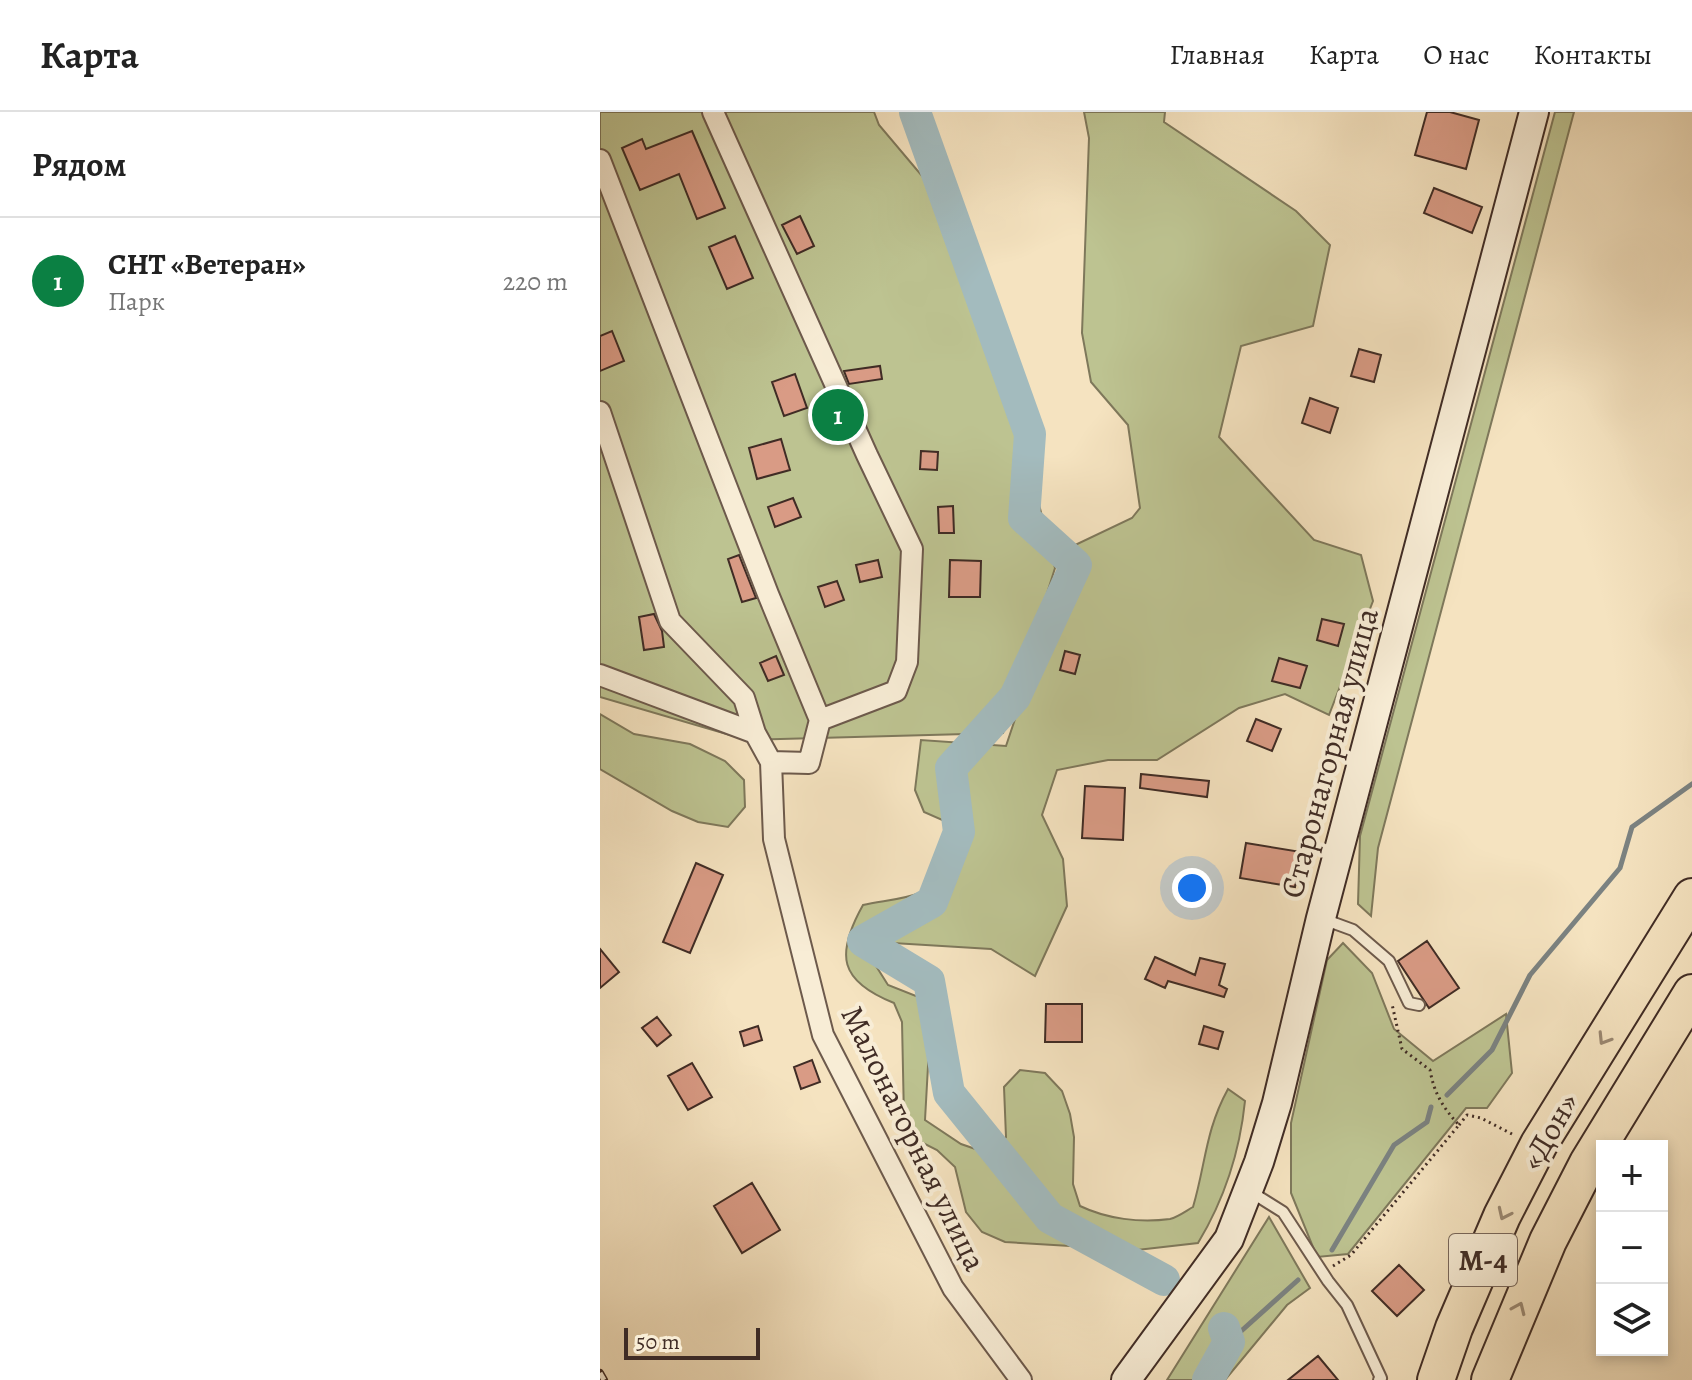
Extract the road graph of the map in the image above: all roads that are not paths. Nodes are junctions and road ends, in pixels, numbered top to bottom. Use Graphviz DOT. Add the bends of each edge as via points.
graph roads {
  1 [pos="713,112"];
  2 [pos="1534,112"];
  3 [pos="600,160"];
  4 [pos="600,412"];
  5 [pos="600,675"];
  6 [pos="820,720"];
  7 [pos="755,733"];
  8 [pos="771,762"];
  9 [pos="1692,897"];
  10 [pos="1321,918"];
  11 [pos="1692,993"];
  12 [pos="1419,1005"];
  13 [pos="1249,1191"];
  14 [pos="1021,1380"];
  15 [pos="1126,1380"];
  16 [pos="1379,1380"];
  17 [pos="1436,1380"];
  18 [pos="1490,1380"];
  1 -- 6 [label="street" via="912,549 907,662 896,691"];
  2 -- 10 [label="main road, Старонагорная улица"];
  3 -- 6 [label="street"];
  4 -- 7 [label="street" via="670,621 744,698"];
  5 -- 7 [label="street"];
  6 -- 8 [label="street" via="809,763"];
  7 -- 8 [label="street"];
  8 -- 14 [label="street, Малонагорная улица" via="774,839 823,1035 953,1288"];
  9 -- 17 [label="highway, «Дон» / М-4, one-way" via="1528,1140"];
  10 -- 12 [label="lane" via="1353,930 1389,961 1409,1003"];
  10 -- 13 [label="main road, Старонагорная улица" via="1277,1103"];
  18 -- 11 [label="highway, «Дон» / М-4, one-way" via="1548,1241 1588,1163"];
  13 -- 15 [label="main road, Старонагорная улица" via="1229,1239"];
  13 -- 16 [label="lane" via="1283,1212 1347,1305"];
}
